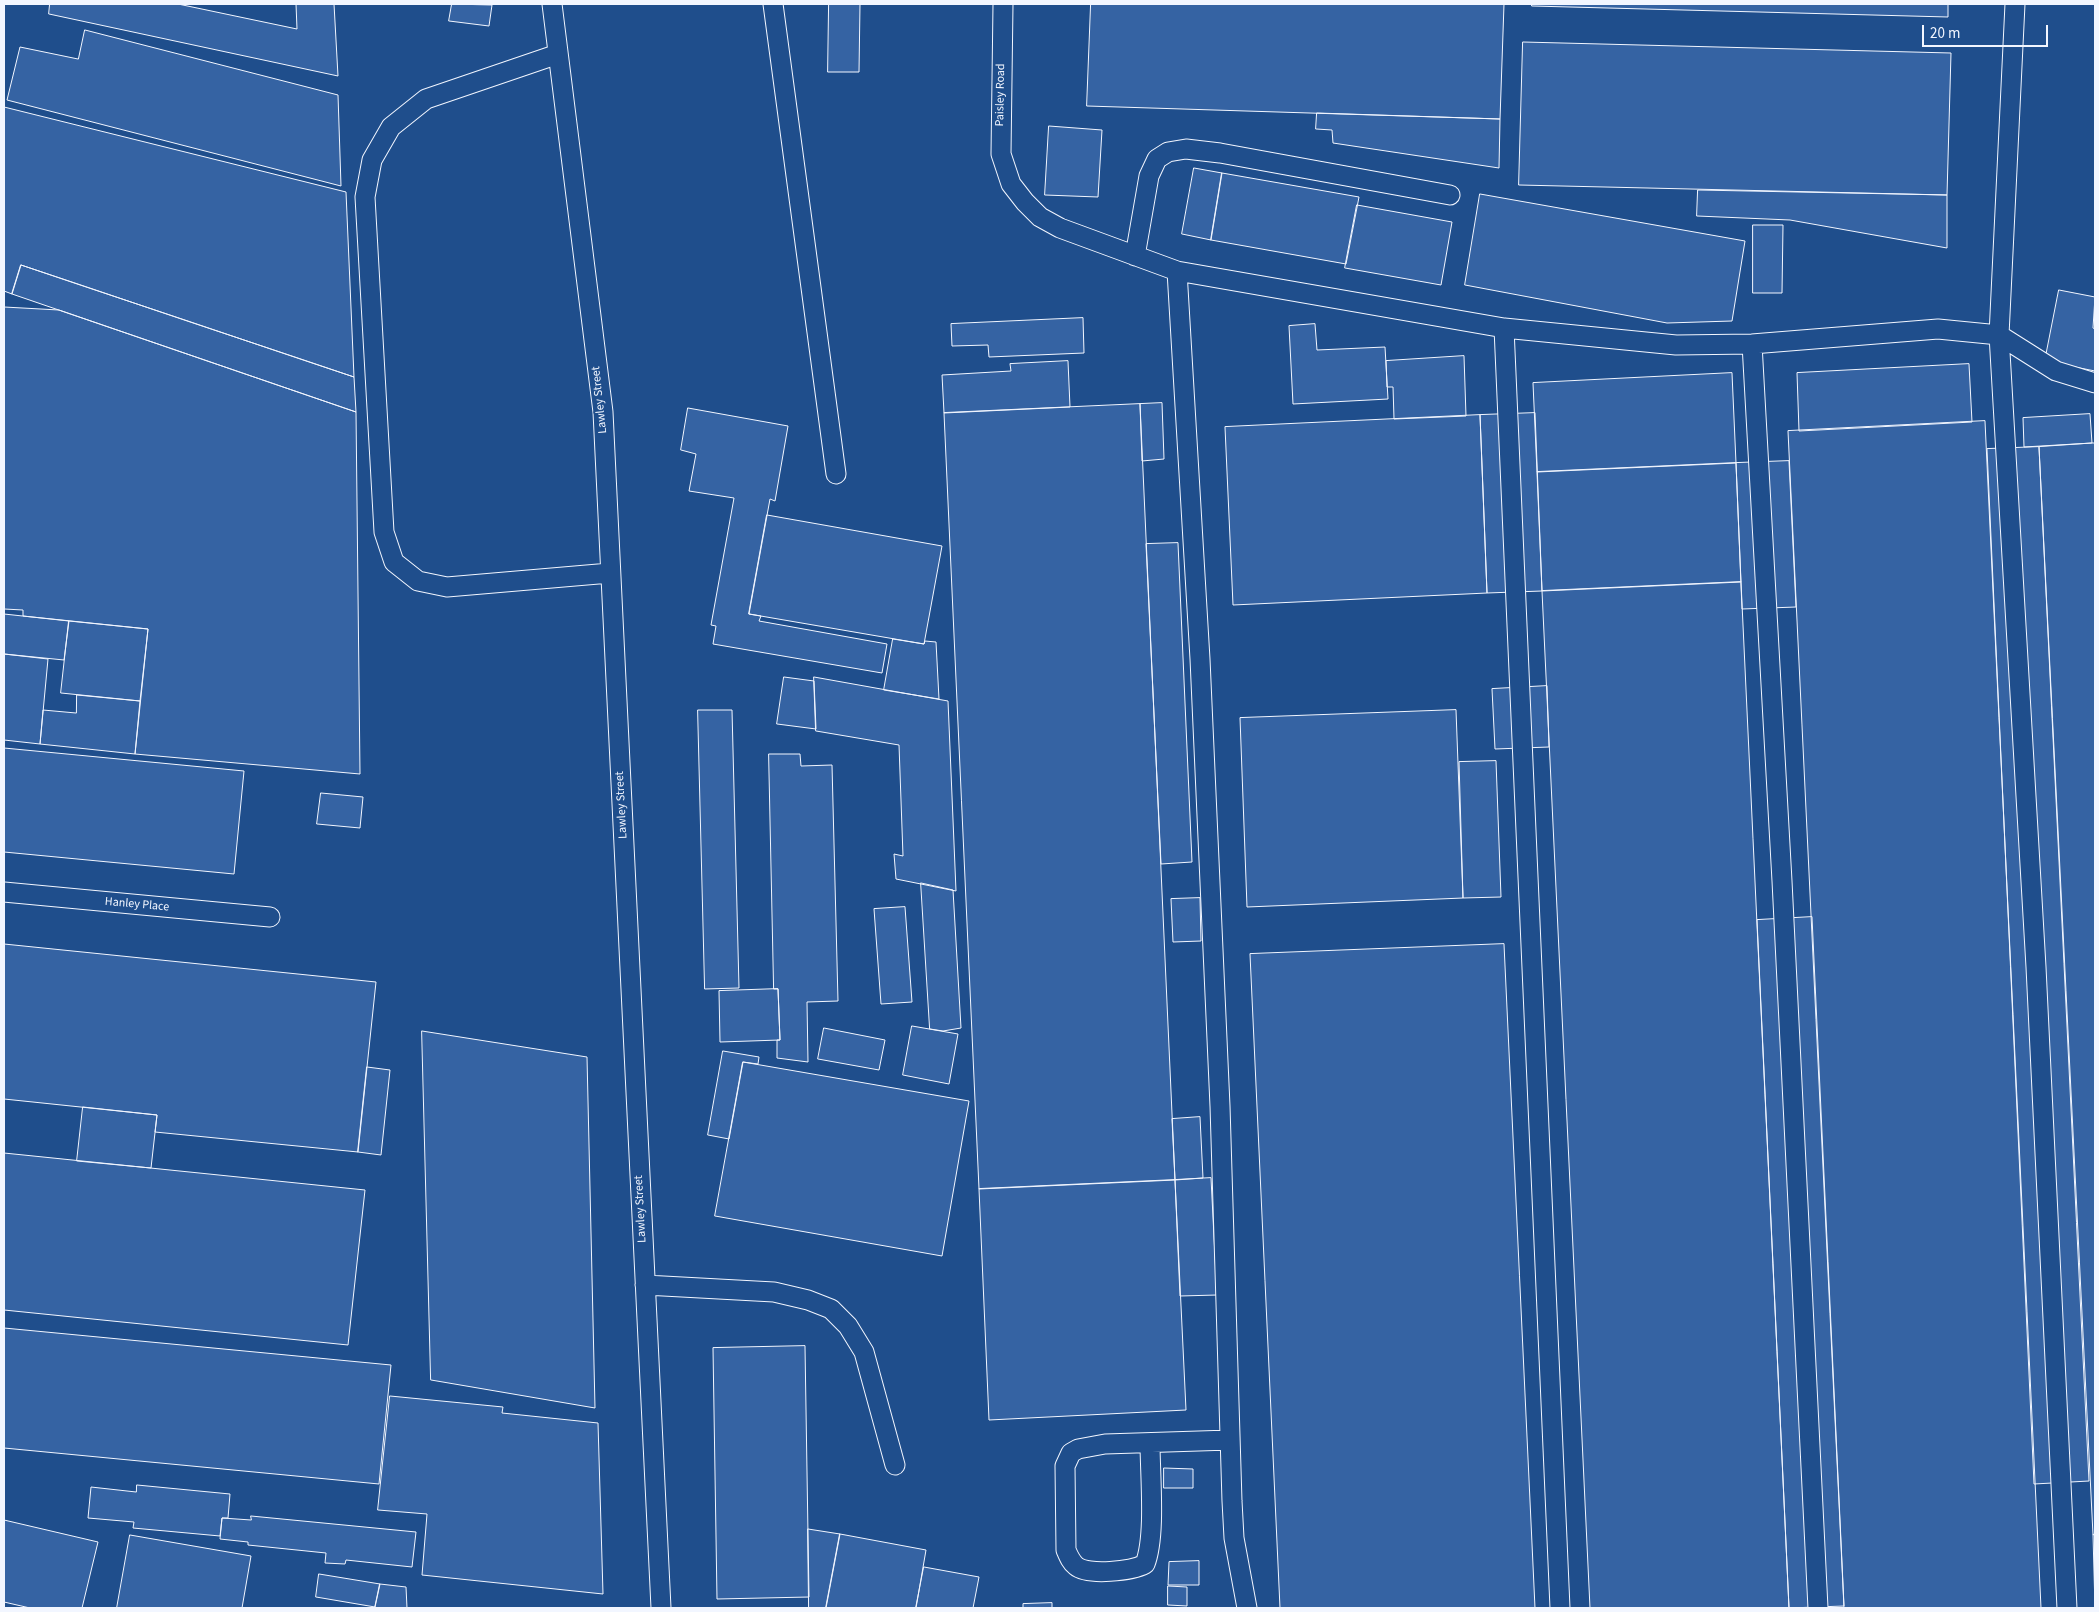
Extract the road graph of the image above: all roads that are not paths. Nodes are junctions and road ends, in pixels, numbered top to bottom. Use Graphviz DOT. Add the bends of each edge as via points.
graph roads {
  1 [pos="552,4"];
  2 [pos="773,4"];
  3 [pos="1003,4"];
  4 [pos="2015,4"];
  5 [pos="558,54"];
  6 [pos="1450,195"];
  7 [pos="1135,256"];
  8 [pos="1177,272"];
  9 [pos="1504,328"];
  10 [pos="1999,335"];
  11 [pos="1752,344"];
  12 [pos="2095,384"];
  13 [pos="836,474"];
  14 [pos="610,573"];
  15 [pos="4,892"];
  16 [pos="270,917"];
  17 [pos="645,1285"];
  18 [pos="1230,1440"];
  19 [pos="1150,1443"];
  20 [pos="895,1464"];
  21 [pos="661,1608"];
  22 [pos="1247,1608"];
  23 [pos="1560,1608"];
  24 [pos="1818,1608"];
  25 [pos="2067,1608"];
  1 -- 5 [label="lane, Lawley Street"];
  2 -- 13 [label="lane"];
  3 -- 7 [label="lane, Paisley Road" via="1001,154 1011,184 1040,217 1060,228"];
  4 -- 10 [label="lane"];
  5 -- 14 [label="lane, Lawley Street" via="603,412"];
  5 -- 14 [label="lane" via="426,99 390,127 372,160 365,197 384,532 394,562 418,581 447,587"];
  6 -- 7 [label="lane" via="1220,153 1186,149 1168,152 1157,159 1149,176"];
  7 -- 8 [label="lane, Paisley Road"];
  8 -- 9 [label="lane, Paisley Road"];
  8 -- 18 [label="lane" via="1201,669 1220,1096"];
  9 -- 11 [label="lane, Paisley Road" via="1676,345"];
  9 -- 23 [label="lane"];
  10 -- 11 [label="lane, Paisley Road" via="1938,329"];
  10 -- 12 [label="lane" via="2056,371"];
  10 -- 25 [label="lane" via="2036,967"];
  11 -- 24 [label="lane"];
  14 -- 17 [label="lane, Lawley Street"];
  15 -- 16 [label="lane, Hanley Place"];
  17 -- 20 [label="lane" via="774,1292 831,1309 848,1326 864,1352"];
  17 -- 21 [label="lane, Lawley Street"];
  18 -- 19 [label="lane"];
  18 -- 22 [label="lane" via="1234,1538"];
  19 -- 19 [label="lane" via="1105,1444 1071,1453 1065,1466 1066,1550 1077,1567 1087,1571 1136,1569 1145,1564 1150,1533"];
}
